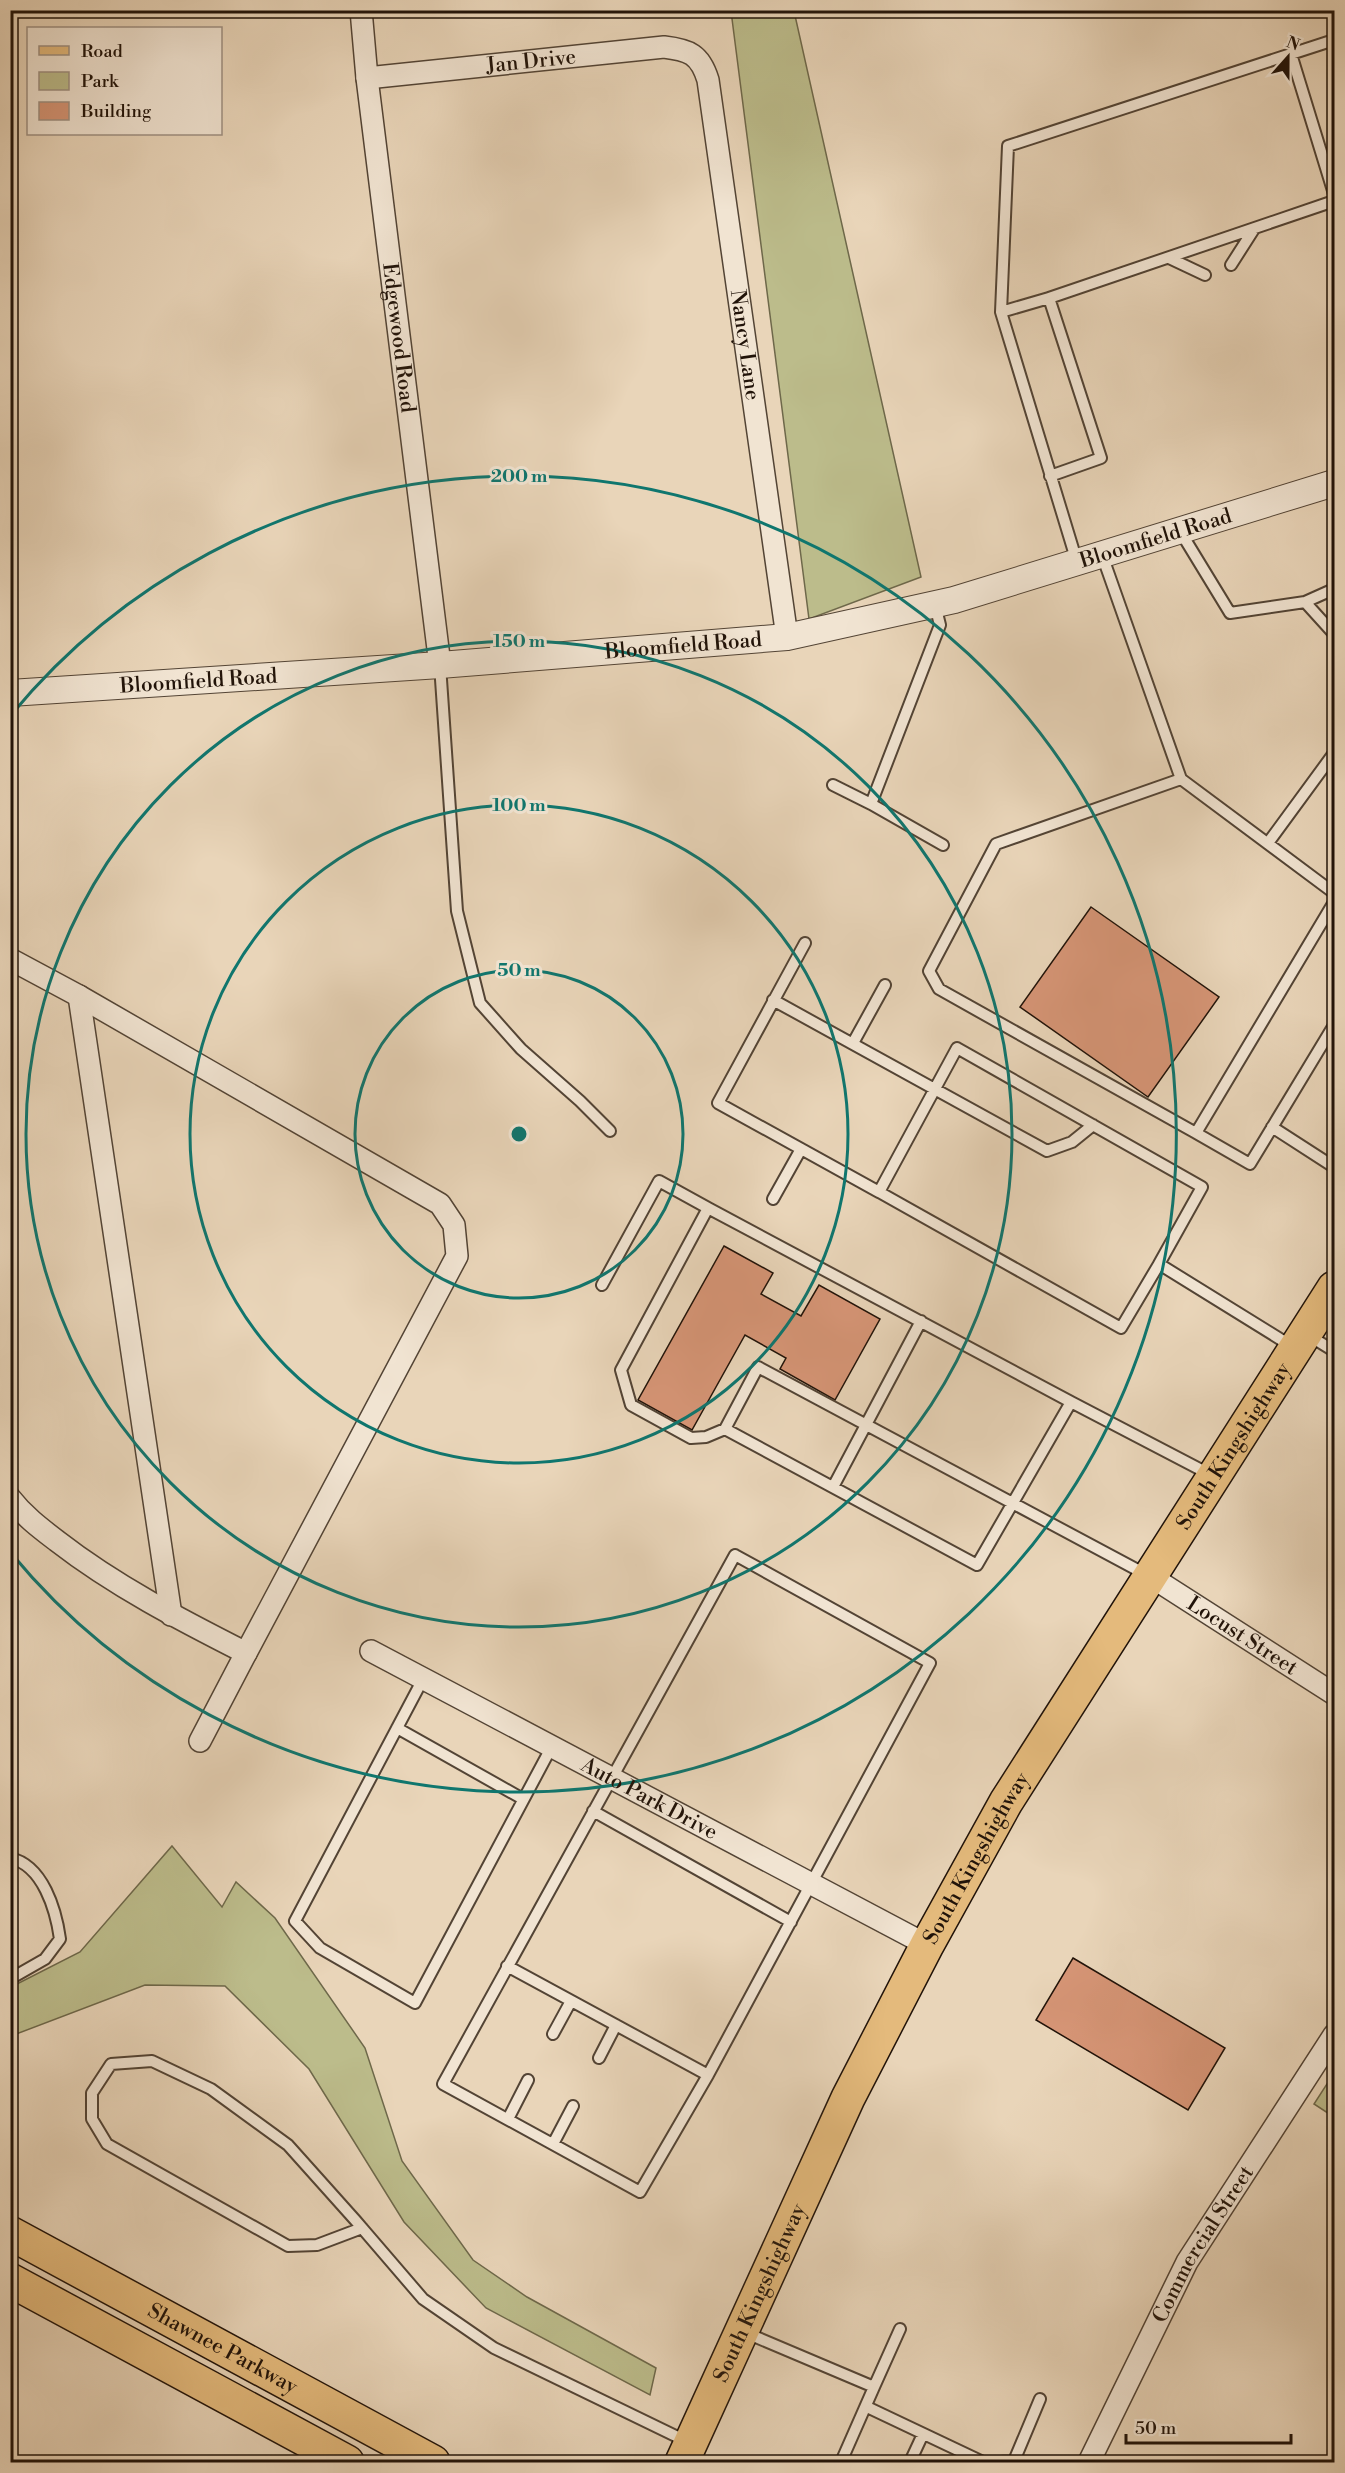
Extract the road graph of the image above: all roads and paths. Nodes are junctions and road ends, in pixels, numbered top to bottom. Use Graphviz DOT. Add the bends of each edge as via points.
graph roads {
  1 [pos="361,10"];
  2 [pos="1335,40"];
  3 [pos="1291,54"];
  4 [pos="694,55"];
  5 [pos="367,78"];
  6 [pos="1335,194"];
  7 [pos="1335,201"];
  8 [pos="1254,229"];
  9 [pos="1169,258"];
  10 [pos="1231,265"];
  11 [pos="1205,275"];
  12 [pos="1048,298"];
  13 [pos="1000,312"];
  14 [pos="1050,476"];
  15 [pos="1335,483"];
  16 [pos="1180,531"];
  17 [pos="1090,558"];
  18 [pos="1335,589"];
  19 [pos="1305,602"];
  20 [pos="935,605"];
  21 [pos="1335,634"];
  22 [pos="787,637"];
  23 [pos="440,665"];
  24 [pos="10,693"];
  25 [pos="1335,753"];
  26 [pos="1181,779"];
  27 [pos="833,784"];
  28 [pos="871,804"];
  29 [pos="1268,843"];
  30 [pos="943,845"];
  31 [pos="1335,893"];
  32 [pos="1335,902"];
  33 [pos="805,943"];
  34 [pos="10,959"];
  35 [pos="885,985"];
  36 [pos="79,996"];
  37 [pos="773,1000"];
  38 [pos="1335,1025"];
  39 [pos="853,1043"];
  40 [pos="934,1088"];
  41 [pos="1093,1125"];
  42 [pos="1272,1127"];
  43 [pos="610,1131"];
  44 [pos="1196,1133"];
  45 [pos="801,1149"];
  46 [pos="1335,1167"];
  47 [pos="879,1192"];
  48 [pos="773,1199"];
  49 [pos="708,1208"];
  50 [pos="1159,1264"];
  51 [pos="602,1284"];
  52 [pos="1335,1288"];
  53 [pos="921,1321"];
  54 [pos="1301,1341"];
  55 [pos="1335,1352"];
  56 [pos="1071,1402"];
  57 [pos="866,1424"];
  58 [pos="725,1430"];
  59 [pos="1214,1476"];
  60 [pos="833,1487"];
  61 [pos="10,1498"];
  62 [pos="1013,1503"];
  63 [pos="1150,1576"];
  64 [pos="171,1614"];
  65 [pos="371,1651"];
  66 [pos="246,1653"];
  67 [pos="423,1679"];
  68 [pos="1335,1694"];
  69 [pos="397,1728"];
  70 [pos="200,1740"];
  71 [pos="551,1748"];
  72 [pos="610,1779"];
  73 [pos="524,1799"];
  74 [pos="593,1811"];
  75 [pos="10,1858"];
  76 [pos="812,1884"];
  77 [pos="791,1922"];
  78 [pos="927,1945"];
  79 [pos="507,1966"];
  80 [pos="10,1979"];
  81 [pos="571,2001"];
  82 [pos="616,2025"];
  83 [pos="553,2034"];
  84 [pos="1335,2035"];
  85 [pos="599,2058"];
  86 [pos="708,2075"];
  87 [pos="528,2080"];
  88 [pos="573,2106"];
  89 [pos="508,2119"];
  90 [pos="552,2144"];
  91 [pos="362,2228"];
  92 [pos="10,2233"];
  93 [pos="10,2280"];
  94 [pos="900,2329"];
  95 [pos="741,2331"];
  96 [pos="874,2387"];
  97 [pos="1040,2399"];
  98 [pos="867,2407"];
  99 [pos="923,2434"];
  100 [pos="686,2453"];
  101 [pos="1016,2462"];
  102 [pos="347,2463"];
  103 [pos="433,2463"];
  104 [pos="841,2463"];
  105 [pos="910,2463"];
  106 [pos="983,2463"];
  107 [pos="999,2463"];
  108 [pos="1089,2463"];
  1 -- 5 [label="street, Edgewood Road"];
  2 -- 3 [label="lane"];
  3 -- 6 [label="lane"];
  3 -- 13 [label="lane" via="1008,146"];
  4 -- 5 [label="street, Jan Drive" via="664,47"];
  4 -- 22 [label="street, Nancy Lane" via="708,80"];
  5 -- 23 [label="street, Edgewood Road"];
  7 -- 8 [label="lane"];
  8 -- 9 [label="lane"];
  8 -- 10 [label="lane"];
  9 -- 11 [label="lane"];
  9 -- 12 [label="lane"];
  12 -- 13 [label="lane"];
  12 -- 14 [label="lane" via="1101,458"];
  13 -- 14 [label="lane"];
  14 -- 17 [label="lane"];
  15 -- 16 [label="street, Bloomfield Road"];
  16 -- 17 [label="street, Bloomfield Road"];
  16 -- 19 [label="lane" via="1230,613"];
  17 -- 20 [label="street, Bloomfield Road"];
  17 -- 26 [label="lane"];
  18 -- 19 [label="lane"];
  19 -- 21 [label="lane"];
  20 -- 22 [label="street, Bloomfield Road"];
  20 -- 28 [label="lane" via="940,625"];
  22 -- 23 [label="street, Bloomfield Road"];
  23 -- 24 [label="street, Bloomfield Road"];
  23 -- 43 [label="lane" via="457,911 480,1003 521,1049"];
  25 -- 29 [label="lane"];
  26 -- 29 [label="lane"];
  26 -- 44 [label="lane" via="996,844 929,971 939,989"];
  27 -- 28 [label="lane"];
  28 -- 30 [label="lane"];
  29 -- 31 [label="lane"];
  32 -- 44 [label="lane"];
  33 -- 37 [label="lane"];
  34 -- 36 [label="street"];
  35 -- 39 [label="lane"];
  36 -- 64 [label="street"];
  36 -- 66 [label="street" via="440,1204 454,1225 457,1256"];
  37 -- 39 [label="lane"];
  37 -- 45 [label="lane" via="718,1103"];
  38 -- 42 [label="lane"];
  39 -- 40 [label="lane"];
  40 -- 41 [label="lane" via="1047,1151 1072,1143"];
  40 -- 41 [label="lane" via="957,1048"];
  40 -- 47 [label="lane"];
  41 -- 50 [label="lane" via="1202,1187"];
  42 -- 44 [label="lane" via="1250,1164"];
  42 -- 46 [label="lane"];
  45 -- 47 [label="lane"];
  45 -- 48 [label="lane"];
  47 -- 50 [label="lane" via="1121,1328"];
  49 -- 51 [label="lane" via="659,1181"];
  49 -- 53 [label="lane"];
  49 -- 58 [label="lane" via="621,1370 631,1405 691,1438"];
  50 -- 54 [label="lane"];
  52 -- 54 [label="main road, South Kingshighway"];
  53 -- 56 [label="lane"];
  53 -- 57 [label="lane"];
  54 -- 55 [label="lane"];
  54 -- 59 [label="main road, South Kingshighway"];
  56 -- 59 [label="lane"];
  56 -- 62 [label="lane"];
  57 -- 58 [label="lane" via="758,1367"];
  57 -- 60 [label="lane"];
  57 -- 62 [label="lane"];
  58 -- 60 [label="lane"];
  59 -- 63 [label="main road, South Kingshighway"];
  60 -- 62 [label="lane" via="977,1565"];
  61 -- 64 [label="street" via="23,1515 85,1563"];
  62 -- 63 [label="lane"];
  63 -- 68 [label="street, Locust Street"];
  63 -- 78 [label="main road, South Kingshighway" via="1006,1802"];
  64 -- 66 [label="street"];
  65 -- 67 [label="street, Auto Park Drive"];
  66 -- 70 [label="street"];
  67 -- 69 [label="lane"];
  67 -- 71 [label="street, Auto Park Drive"];
  69 -- 73 [label="lane"];
  69 -- 73 [label="lane" via="295,1921 320,1947 415,2003"];
  71 -- 72 [label="street, Auto Park Drive"];
  71 -- 73 [label="lane"];
  72 -- 74 [label="lane"];
  72 -- 76 [label="street, Auto Park Drive"];
  72 -- 76 [label="lane" via="735,1555 930,1663"];
  74 -- 77 [label="lane"];
  74 -- 79 [label="lane"];
  75 -- 80 [label="lane" via="20,1860 34,1872 56,1912 60,1939 45,1959"];
  76 -- 77 [label="lane"];
  76 -- 78 [label="street, Auto Park Drive"];
  77 -- 86 [label="lane"];
  78 -- 95 [label="main road, South Kingshighway" via="848,2098"];
  79 -- 81 [label="lane"];
  79 -- 89 [label="lane" via="443,2084"];
  81 -- 82 [label="lane"];
  81 -- 83 [label="lane"];
  82 -- 85 [label="lane"];
  82 -- 86 [label="lane"];
  84 -- 108 [label="street, Commercial Street" via="1187,2262"];
  86 -- 90 [label="lane" via="640,2192"];
  87 -- 89 [label="lane"];
  88 -- 90 [label="lane"];
  89 -- 90 [label="lane"];
  91 -- 91 [label="lane" via="288,2145 211,2089 152,2061 111,2064 92,2093 92,2119 107,2144 288,2246 317,2245"];
  91 -- 100 [label="lane" via="423,2299 494,2348"];
  92 -- 103 [label="main road, Shawnee Parkway"];
  93 -- 102 [label="main road, Shawnee Parkway"];
  94 -- 96 [label="lane"];
  95 -- 96 [label="lane"];
  95 -- 100 [label="main road, South Kingshighway"];
  96 -- 98 [label="lane"];
  97 -- 101 [label="lane"];
  98 -- 99 [label="lane"];
  98 -- 104 [label="lane"];
  99 -- 105 [label="lane"];
  99 -- 106 [label="lane"];
  101 -- 107 [label="lane"];
}
